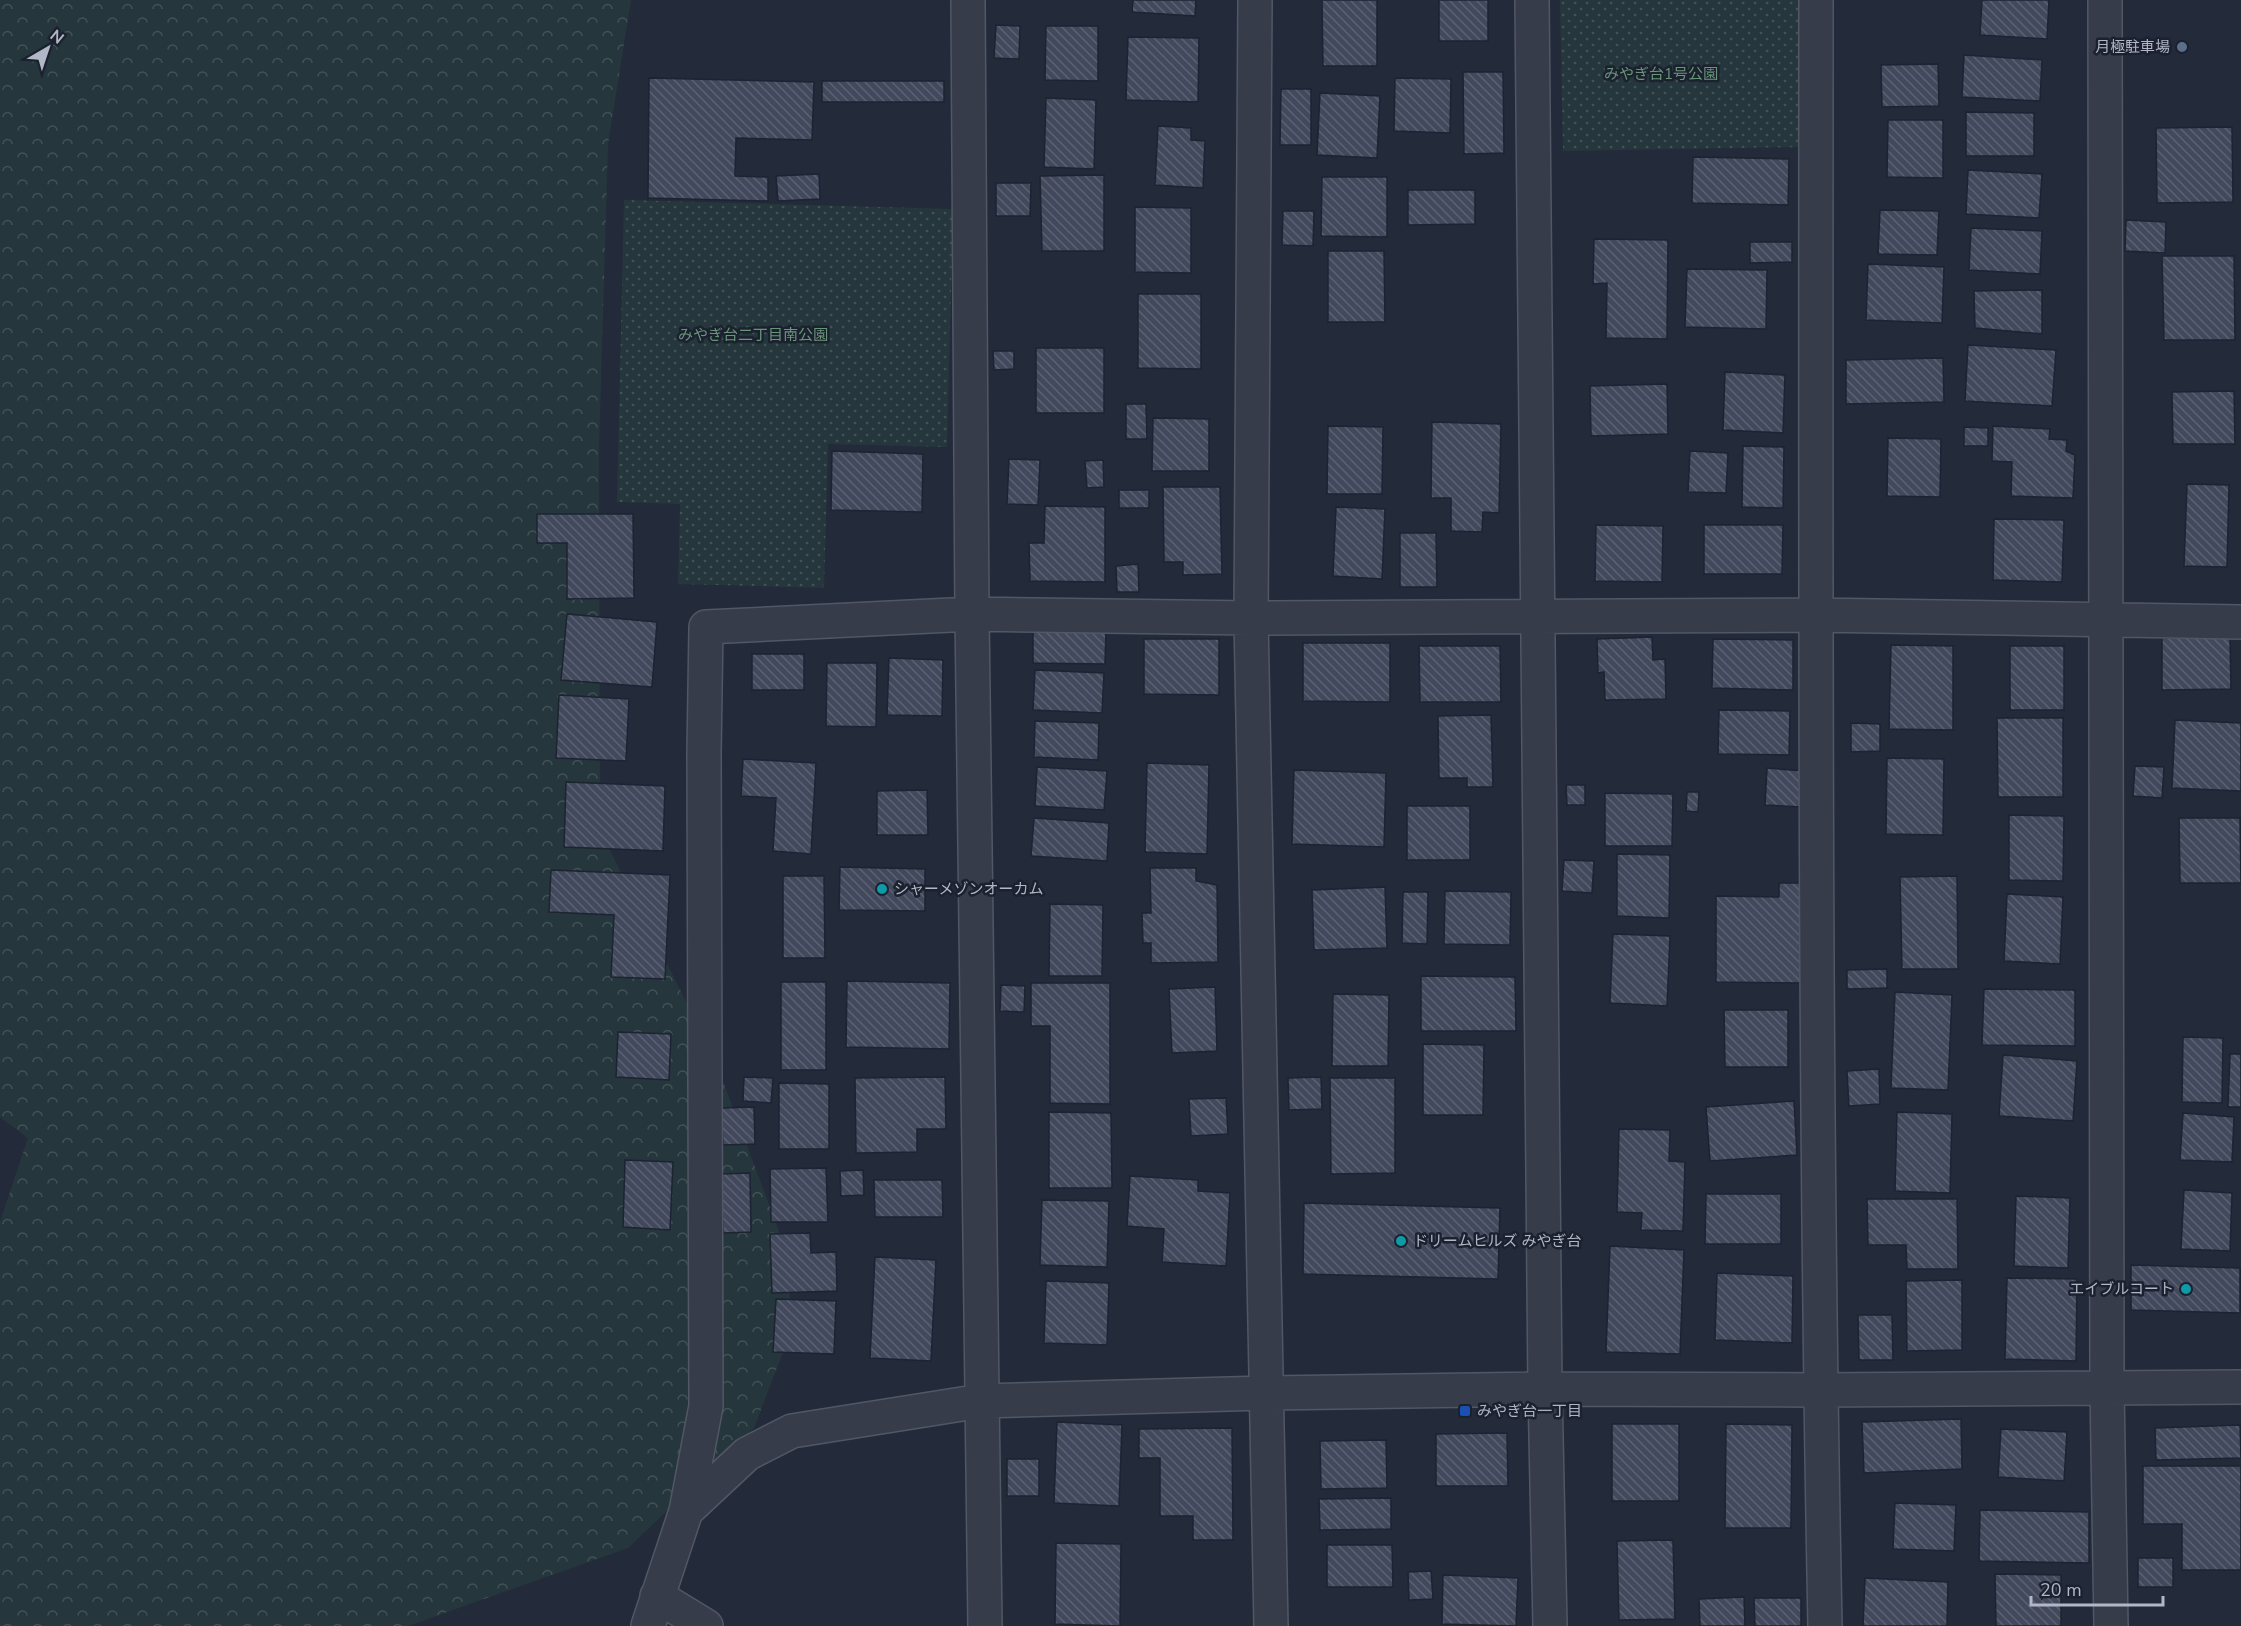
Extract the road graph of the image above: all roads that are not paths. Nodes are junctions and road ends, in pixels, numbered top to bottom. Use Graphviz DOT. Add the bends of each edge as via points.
graph roads {
  1 [pos="968,0"];
  2 [pos="1255,0"];
  3 [pos="1532,0"];
  4 [pos="1816,0"];
  5 [pos="2105,0"];
  6 [pos="972,614"];
  7 [pos="1816,615"];
  8 [pos="1539,616"];
  9 [pos="1251,618"];
  10 [pos="2105,621"];
  11 [pos="2241,622"];
  12 [pos="2241,1387"];
  13 [pos="2107,1388"];
  14 [pos="1545,1389"];
  15 [pos="1820,1390"];
  16 [pos="1266,1393"];
  17 [pos="981,1401"];
  18 [pos="686,1511"];
  19 [pos="652,1611"];
  20 [pos="706,1626"];
  21 [pos="985,1626"];
  22 [pos="1271,1626"];
  23 [pos="1550,1626"];
  24 [pos="1825,1626"];
  25 [pos="2111,1626"];
  1 -- 6 [label="street"];
  2 -- 9 [label="street"];
  3 -- 8 [label="street"];
  4 -- 7 [label="street"];
  5 -- 10 [label="street"];
  6 -- 9 [label="street"];
  6 -- 17 [label="street"];
  6 -- 18 [label="street" via="706,627 706,1406"];
  7 -- 8 [label="street"];
  7 -- 10 [label="street"];
  7 -- 15 [label="street"];
  8 -- 9 [label="street"];
  8 -- 14 [label="street"];
  9 -- 16 [label="street"];
  10 -- 11 [label="street"];
  10 -- 13 [label="street"];
  12 -- 13 [label="street"];
  13 -- 15 [label="street"];
  13 -- 25 [label="street"];
  14 -- 15 [label="street"];
  14 -- 16 [label="street"];
  14 -- 23 [label="street"];
  15 -- 24 [label="street"];
  16 -- 17 [label="street"];
  16 -- 22 [label="street"];
  17 -- 18 [label="street" via="792,1431 747,1454"];
  17 -- 21 [label="street"];
  18 -- 19 [label="street"];
  19 -- 20 [label="street"];
}
